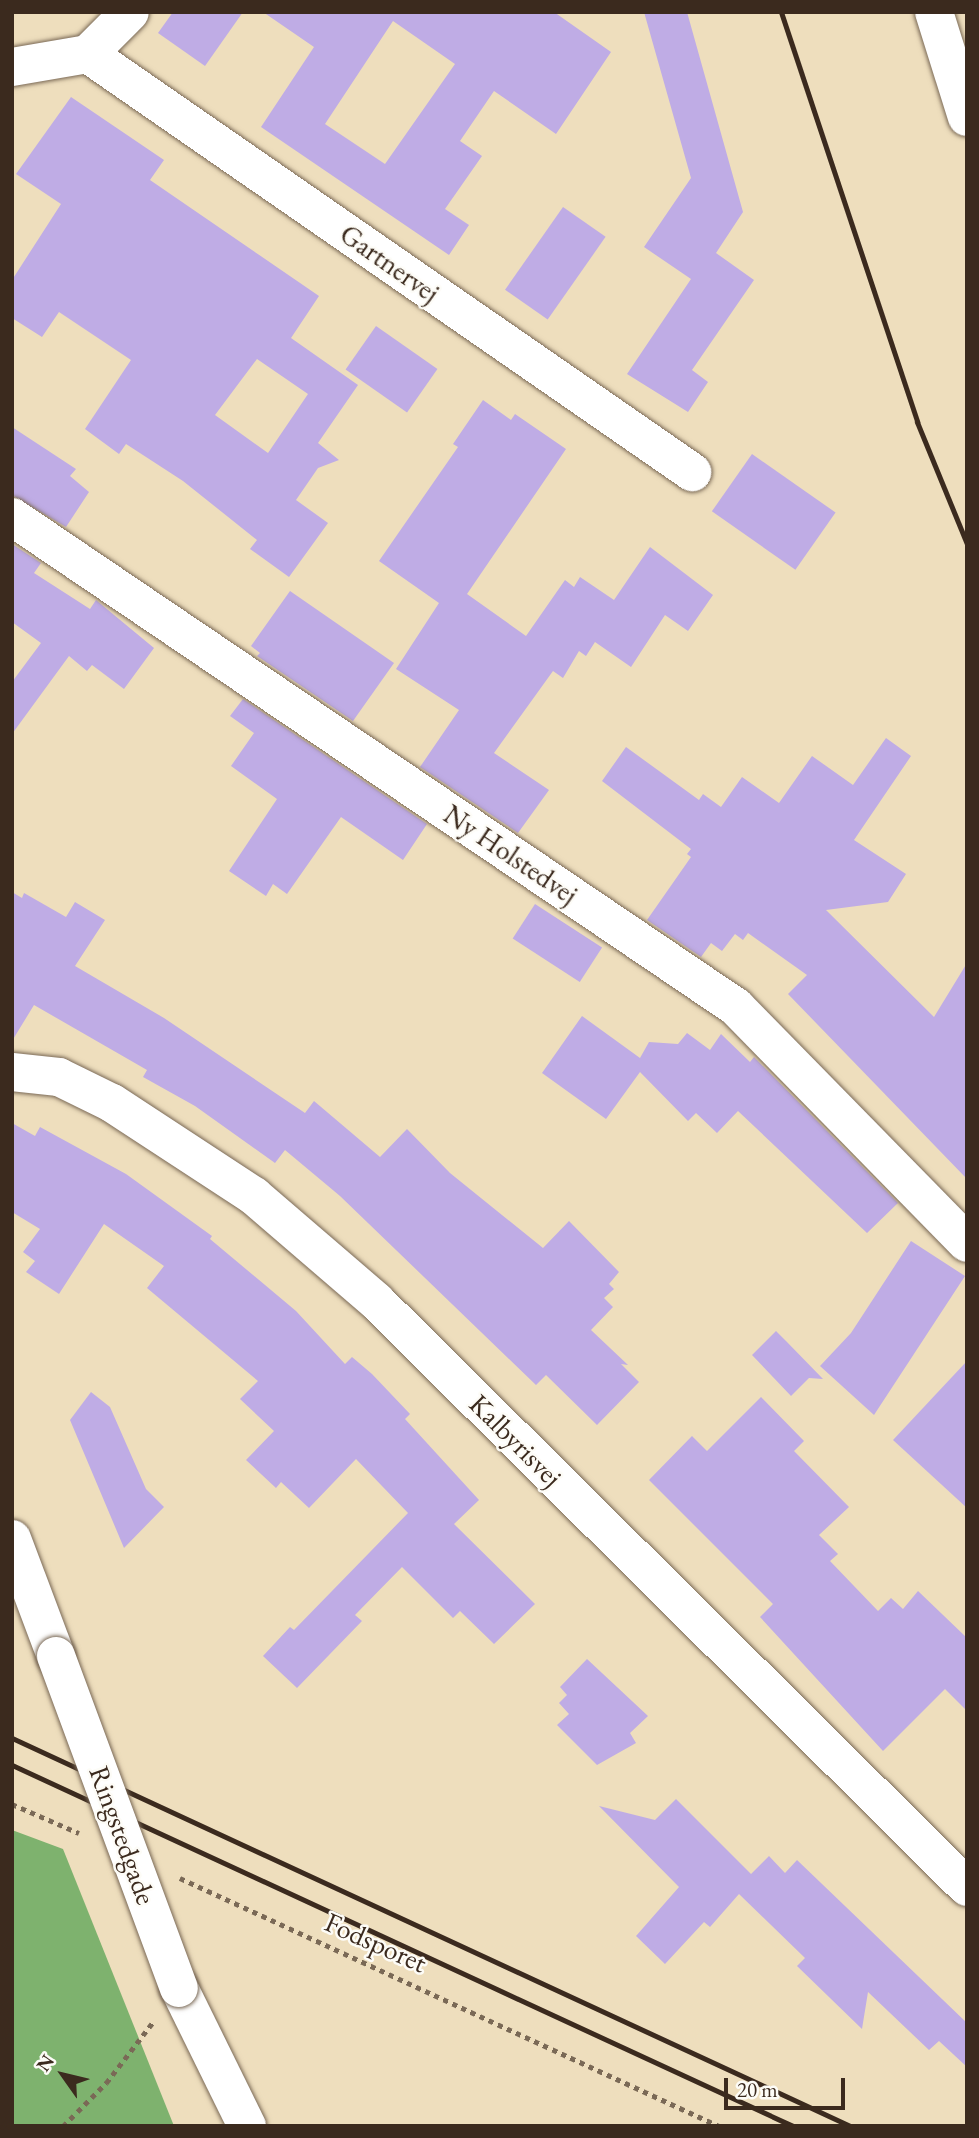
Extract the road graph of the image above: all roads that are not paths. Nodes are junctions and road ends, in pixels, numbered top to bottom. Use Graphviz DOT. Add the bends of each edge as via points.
graph roads {
  1 [pos="130,12"];
  2 [pos="934,12"];
  3 [pos="88,54"];
  4 [pos="12,67"];
  5 [pos="967,117"];
  6 [pos="692,472"];
  7 [pos="12,517"];
  8 [pos="12,1072"];
  9 [pos="967,1243"];
  10 [pos="12,1539"];
  11 [pos="967,1887"];
  12 [pos="247,2126"];
  1 -- 3 [label="street"];
  2 -- 5 [label="street"];
  3 -- 4 [label="street"];
  3 -- 6 [label="street, Gartnervej"];
  7 -- 9 [label="street, Ny Holstedvej" via="736,1007"];
  8 -- 11 [label="street, Kalbyrisvej" via="59,1077 80,1087 254,1196 376,1301"];
  10 -- 12 [label="street, Ringstedgade, bridge" via="179,1988"];
}
